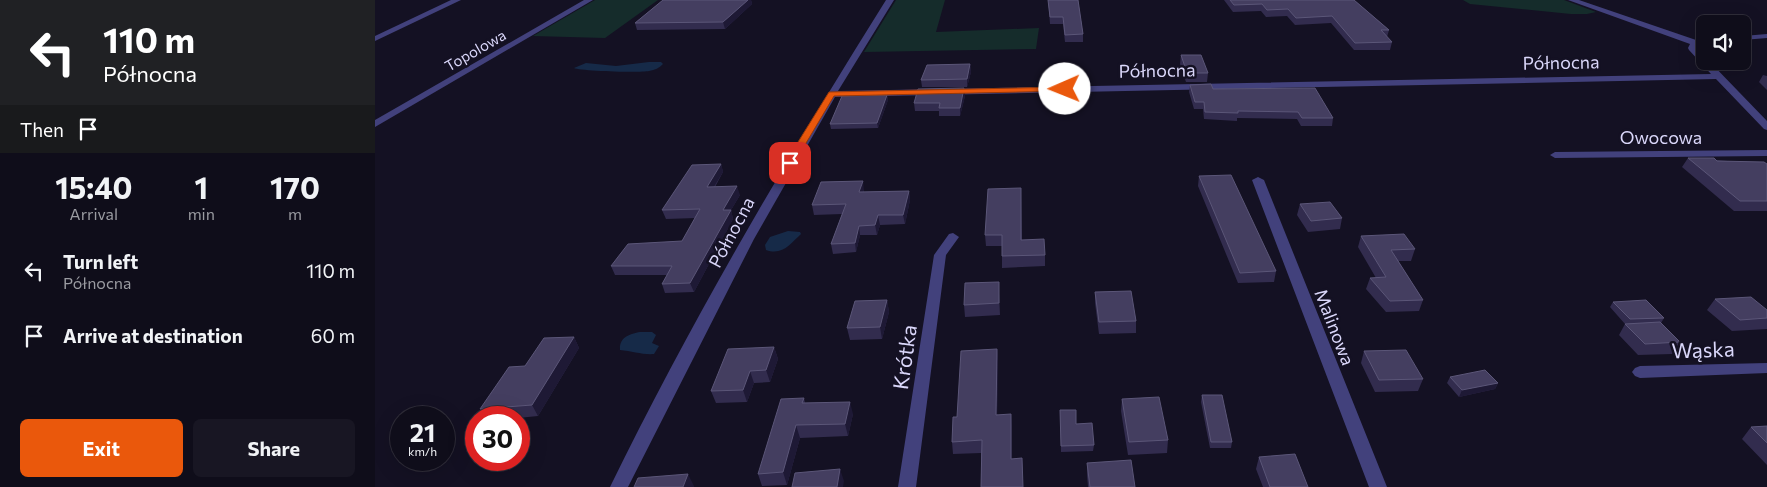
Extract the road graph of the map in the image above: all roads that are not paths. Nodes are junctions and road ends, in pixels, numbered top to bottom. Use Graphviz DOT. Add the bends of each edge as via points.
graph roads {
  1 [pos="457,0"];
  2 [pos="589,0"];
  3 [pos="890,0"];
  4 [pos="1572,0"];
  5 [pos="1767,36"];
  6 [pos="1751,37"];
  7 [pos="375,39"];
  8 [pos="1695,43"];
  9 [pos="1719,76"];
  10 [pos="832,94"];
  11 [pos="375,124"];
  12 [pos="1767,127"];
  13 [pos="1767,153"];
  14 [pos="1555,155"];
  15 [pos="1258,180"];
  16 [pos="953,237"];
  17 [pos="1767,368"];
  18 [pos="1640,372"];
  19 [pos="619,487"];
  20 [pos="907,487"];
  21 [pos="1378,487"];
  1 -- 7 [label="street"];
  2 -- 11 [label="street, Topolowa"];
  3 -- 10 [label="street"];
  4 -- 8 [label="street"];
  5 -- 6 [label="street"];
  8 -- 9 [label="street" via="1692,48"];
  9 -- 10 [label="street, Północna"];
  9 -- 12 [label="street"];
  10 -- 19 [label="street, Północna" via="739,252"];
  13 -- 14 [label="street, Owocowa"];
  15 -- 21 [label="street, Malinowa"];
  16 -- 20 [label="street, Krótka" via="940,255"];
  17 -- 18 [label="street, Wąska"];
}
